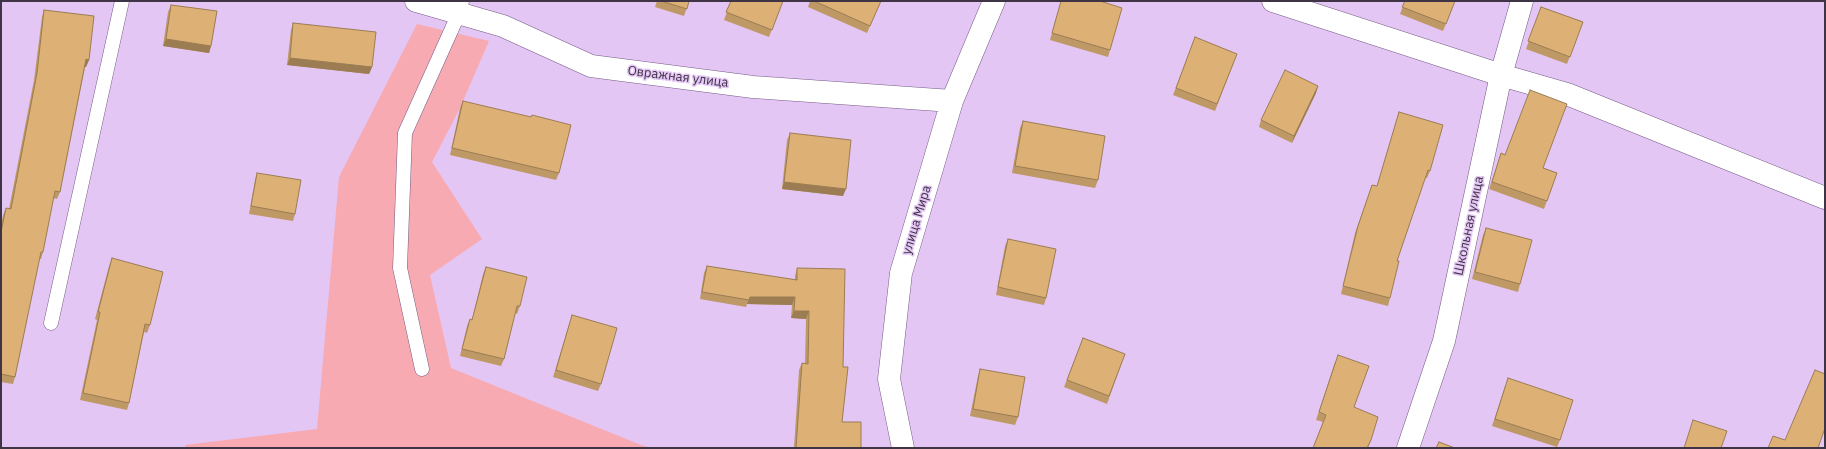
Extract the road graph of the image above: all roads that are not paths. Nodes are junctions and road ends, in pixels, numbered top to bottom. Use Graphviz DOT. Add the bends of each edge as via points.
graph roads {
  1 [pos="122,1"];
  2 [pos="416,1"];
  3 [pos="994,1"];
  4 [pos="1273,1"];
  5 [pos="1522,1"];
  6 [pos="460,7"];
  7 [pos="1501,75"];
  8 [pos="952,101"];
  9 [pos="1825,198"];
  10 [pos="51,323"];
  11 [pos="422,369"];
  12 [pos="902,448"];
  13 [pos="1408,448"];
  1 -- 10 [label="lane"];
  2 -- 6 [label="street, Овражная улица"];
  3 -- 8 [label="street, улица Мира"];
  4 -- 7 [label="street"];
  5 -- 7 [label="street, Школьная улица"];
  6 -- 8 [label="street, Овражная улица" via="591,66 753,87"];
  6 -- 11 [label="lane" via="404,133 400,268"];
  7 -- 9 [label="street" via="1567,94"];
  7 -- 13 [label="street, Школьная улица" via="1444,341"];
  8 -- 12 [label="street, улица Мира" via="901,272 889,379"];
}
